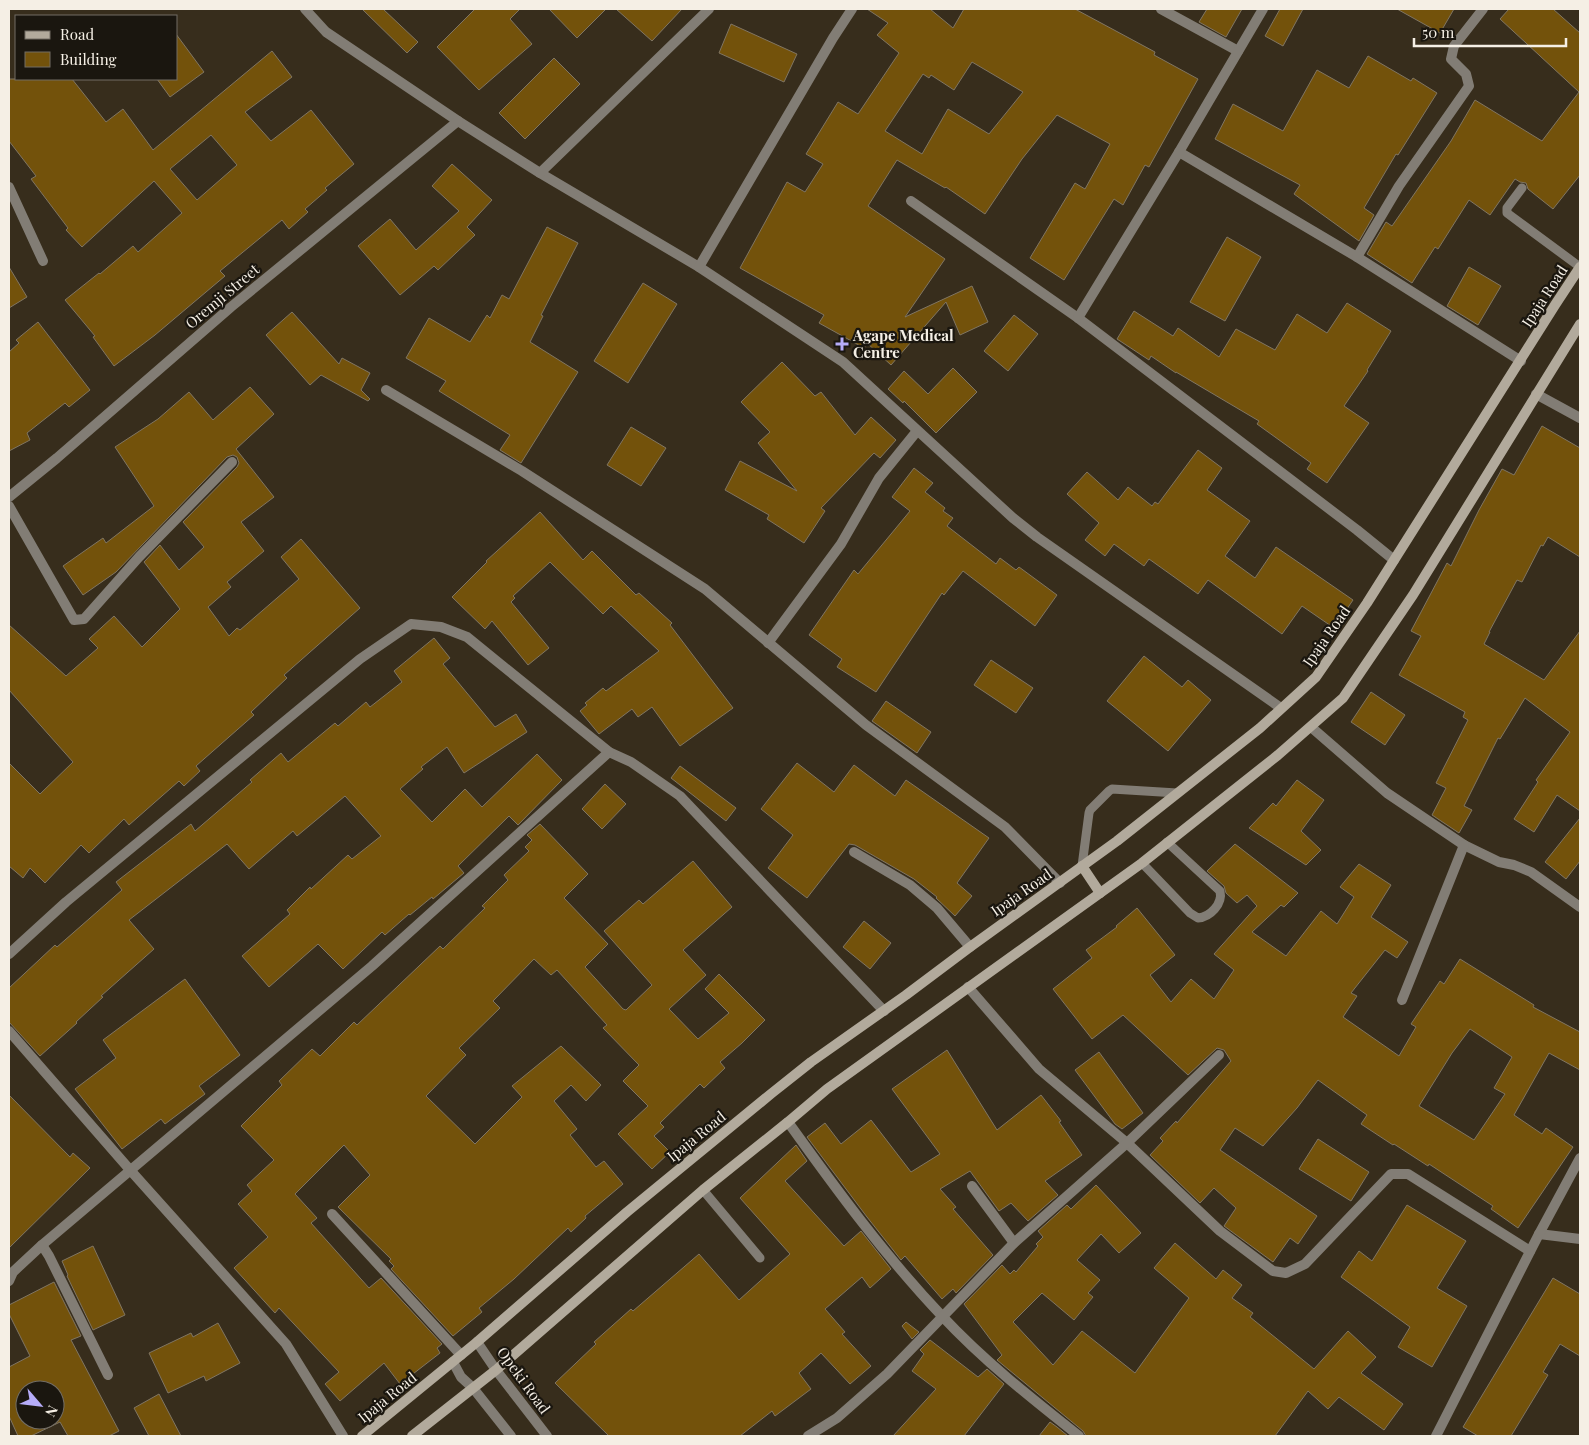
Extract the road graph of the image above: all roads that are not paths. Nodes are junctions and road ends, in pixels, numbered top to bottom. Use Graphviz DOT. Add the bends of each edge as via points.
graph roads {
  1 [pos="305,9"];
  2 [pos="709,9"];
  3 [pos="852,9"];
  4 [pos="1161,9"];
  5 [pos="1263,9"];
  6 [pos="1483,9"];
  7 [pos="1238,51"];
  8 [pos="458,121"];
  9 [pos="1179,152"];
  10 [pos="540,173"];
  11 [pos="9,187"];
  12 [pos="1522,188"];
  13 [pos="911,201"];
  14 [pos="1357,257"];
  15 [pos="43,261"];
  16 [pos="699,267"];
  17 [pos="1580,267"];
  18 [pos="1078,318"];
  19 [pos="1580,324"];
  20 [pos="1521,361"];
  21 [pos="386,390"];
  22 [pos="1536,394"];
  23 [pos="1580,418"];
  24 [pos="917,431"];
  25 [pos="232,462"];
  26 [pos="9,497"];
  27 [pos="9,506"];
  28 [pos="1394,560"];
  29 [pos="768,643"];
  30 [pos="1281,708"];
  31 [pos="1311,728"];
  32 [pos="609,752"];
  33 [pos="1177,793"];
  34 [pos="1166,842"];
  35 [pos="1464,845"];
  36 [pos="854,852"];
  37 [pos="1142,863"];
  38 [pos="1082,866"];
  39 [pos="1060,883"];
  40 [pos="1100,893"];
  41 [pos="1580,907"];
  42 [pos="970,947"];
  43 [pos="9,954"];
  44 [pos="968,987"];
  45 [pos="1402,1000"];
  46 [pos="884,1011"];
  47 [pos="9,1031"];
  48 [pos="1219,1054"];
  49 [pos="788,1122"];
  50 [pos="1127,1143"];
  51 [pos="1580,1158"];
  52 [pos="131,1171"];
  53 [pos="972,1186"];
  54 [pos="703,1190"];
  55 [pos="332,1214"];
  56 [pos="1539,1234"];
  57 [pos="1580,1239"];
  58 [pos="1014,1243"];
  59 [pos="42,1245"];
  60 [pos="1530,1251"];
  61 [pos="760,1258"];
  62 [pos="9,1282"];
  63 [pos="942,1317"];
  64 [pos="477,1342"];
  65 [pos="457,1359"];
  66 [pos="496,1370"];
  67 [pos="108,1375"];
  68 [pos="473,1388"];
  69 [pos="343,1436"];
  70 [pos="362,1436"];
  71 [pos="412,1436"];
  72 [pos="511,1436"];
  73 [pos="547,1436"];
  74 [pos="808,1436"];
  75 [pos="1079,1436"];
  76 [pos="1436,1436"];
  1 -- 8 [label="street" via="326,32"];
  2 -- 10 [label="street"];
  3 -- 16 [label="street"];
  4 -- 7 [label="street"];
  5 -- 7 [label="street"];
  6 -- 14 [label="street" via="1454,46 1451,59 1466,74 1469,86 1398,186"];
  7 -- 9 [label="street"];
  8 -- 10 [label="street"];
  8 -- 26 [label="street, Oremji Street" via="231,307"];
  9 -- 14 [label="street"];
  9 -- 18 [label="street"];
  10 -- 16 [label="street"];
  11 -- 15 [label="street"];
  12 -- 17 [label="lane" via="1507,208 1507,213"];
  13 -- 18 [label="street"];
  14 -- 20 [label="street"];
  16 -- 24 [label="street" via="843,362"];
  17 -- 20 [label="main road, Ipaja Road"];
  18 -- 28 [label="street"];
  19 -- 22 [label="main road"];
  20 -- 28 [label="main road, Ipaja Road"];
  21 -- 29 [label="street" via="522,471 705,589"];
  22 -- 23 [label="street"];
  22 -- 31 [label="main road" via="1413,595 1343,698"];
  24 -- 29 [label="street" via="879,478 841,544"];
  24 -- 30 [label="street" via="1012,518"];
  25 -- 27 [label="street" via="139,557 84,619 74,620"];
  28 -- 30 [label="main road, Ipaja Road" via="1316,677"];
  29 -- 39 [label="street" via="866,725 1005,827"];
  30 -- 33 [label="main road, Ipaja Road"];
  31 -- 34 [label="main road"];
  31 -- 35 [label="street" via="1387,793"];
  32 -- 43 [label="street" via="467,637 441,627 411,624 360,659 66,902"];
  32 -- 46 [label="street" via="631,762 680,796"];
  32 -- 52 [label="street" via="372,966"];
  33 -- 38 [label="main road, Ipaja Road"];
  33 -- 38 [label="lane" via="1109,791 1090,810"];
  34 -- 37 [label="main road"];
  34 -- 37 [label="lane" via="1220,891 1222,899 1204,918 1190,913"];
  35 -- 41 [label="street" via="1499,862 1531,872"];
  35 -- 45 [label="street"];
  36 -- 42 [label="street" via="910,885 937,908"];
  37 -- 40 [label="main road"];
  38 -- 39 [label="main road, Ipaja Road"];
  38 -- 40 [label="main road"];
  39 -- 42 [label="main road, Ipaja Road"];
  40 -- 44 [label="main road"];
  42 -- 46 [label="main road, Ipaja Road"];
  44 -- 49 [label="main road" via="827,1089"];
  44 -- 50 [label="street" via="1039,1069"];
  46 -- 64 [label="main road, Ipaja Road" via="772,1093 627,1212"];
  47 -- 52 [label="street"];
  48 -- 50 [label="street"];
  49 -- 54 [label="main road"];
  49 -- 63 [label="street" via="891,1260"];
  50 -- 58 [label="street"];
  50 -- 60 [label="street" via="1220,1231 1273,1271 1286,1273 1305,1264 1391,1174 1408,1174"];
  51 -- 56 [label="street"];
  52 -- 59 [label="street"];
  52 -- 69 [label="street" via="286,1344"];
  53 -- 58 [label="street"];
  54 -- 61 [label="lane"];
  54 -- 66 [label="main road"];
  55 -- 65 [label="street"];
  56 -- 57 [label="street"];
  56 -- 60 [label="street"];
  58 -- 63 [label="street"];
  59 -- 62 [label="street" via="14,1272"];
  59 -- 67 [label="street"];
  60 -- 76 [label="street"];
  63 -- 74 [label="street" via="887,1374 837,1418"];
  63 -- 75 [label="street" via="1018,1388"];
  64 -- 65 [label="main road, Ipaja Road"];
  64 -- 66 [label="street, Opeki Road"];
  65 -- 68 [label="street" via="461,1377"];
  65 -- 70 [label="main road, Ipaja Road"];
  66 -- 68 [label="main road"];
  66 -- 73 [label="street, Opeki Road"];
  68 -- 71 [label="main road"];
  68 -- 72 [label="street"];
}
